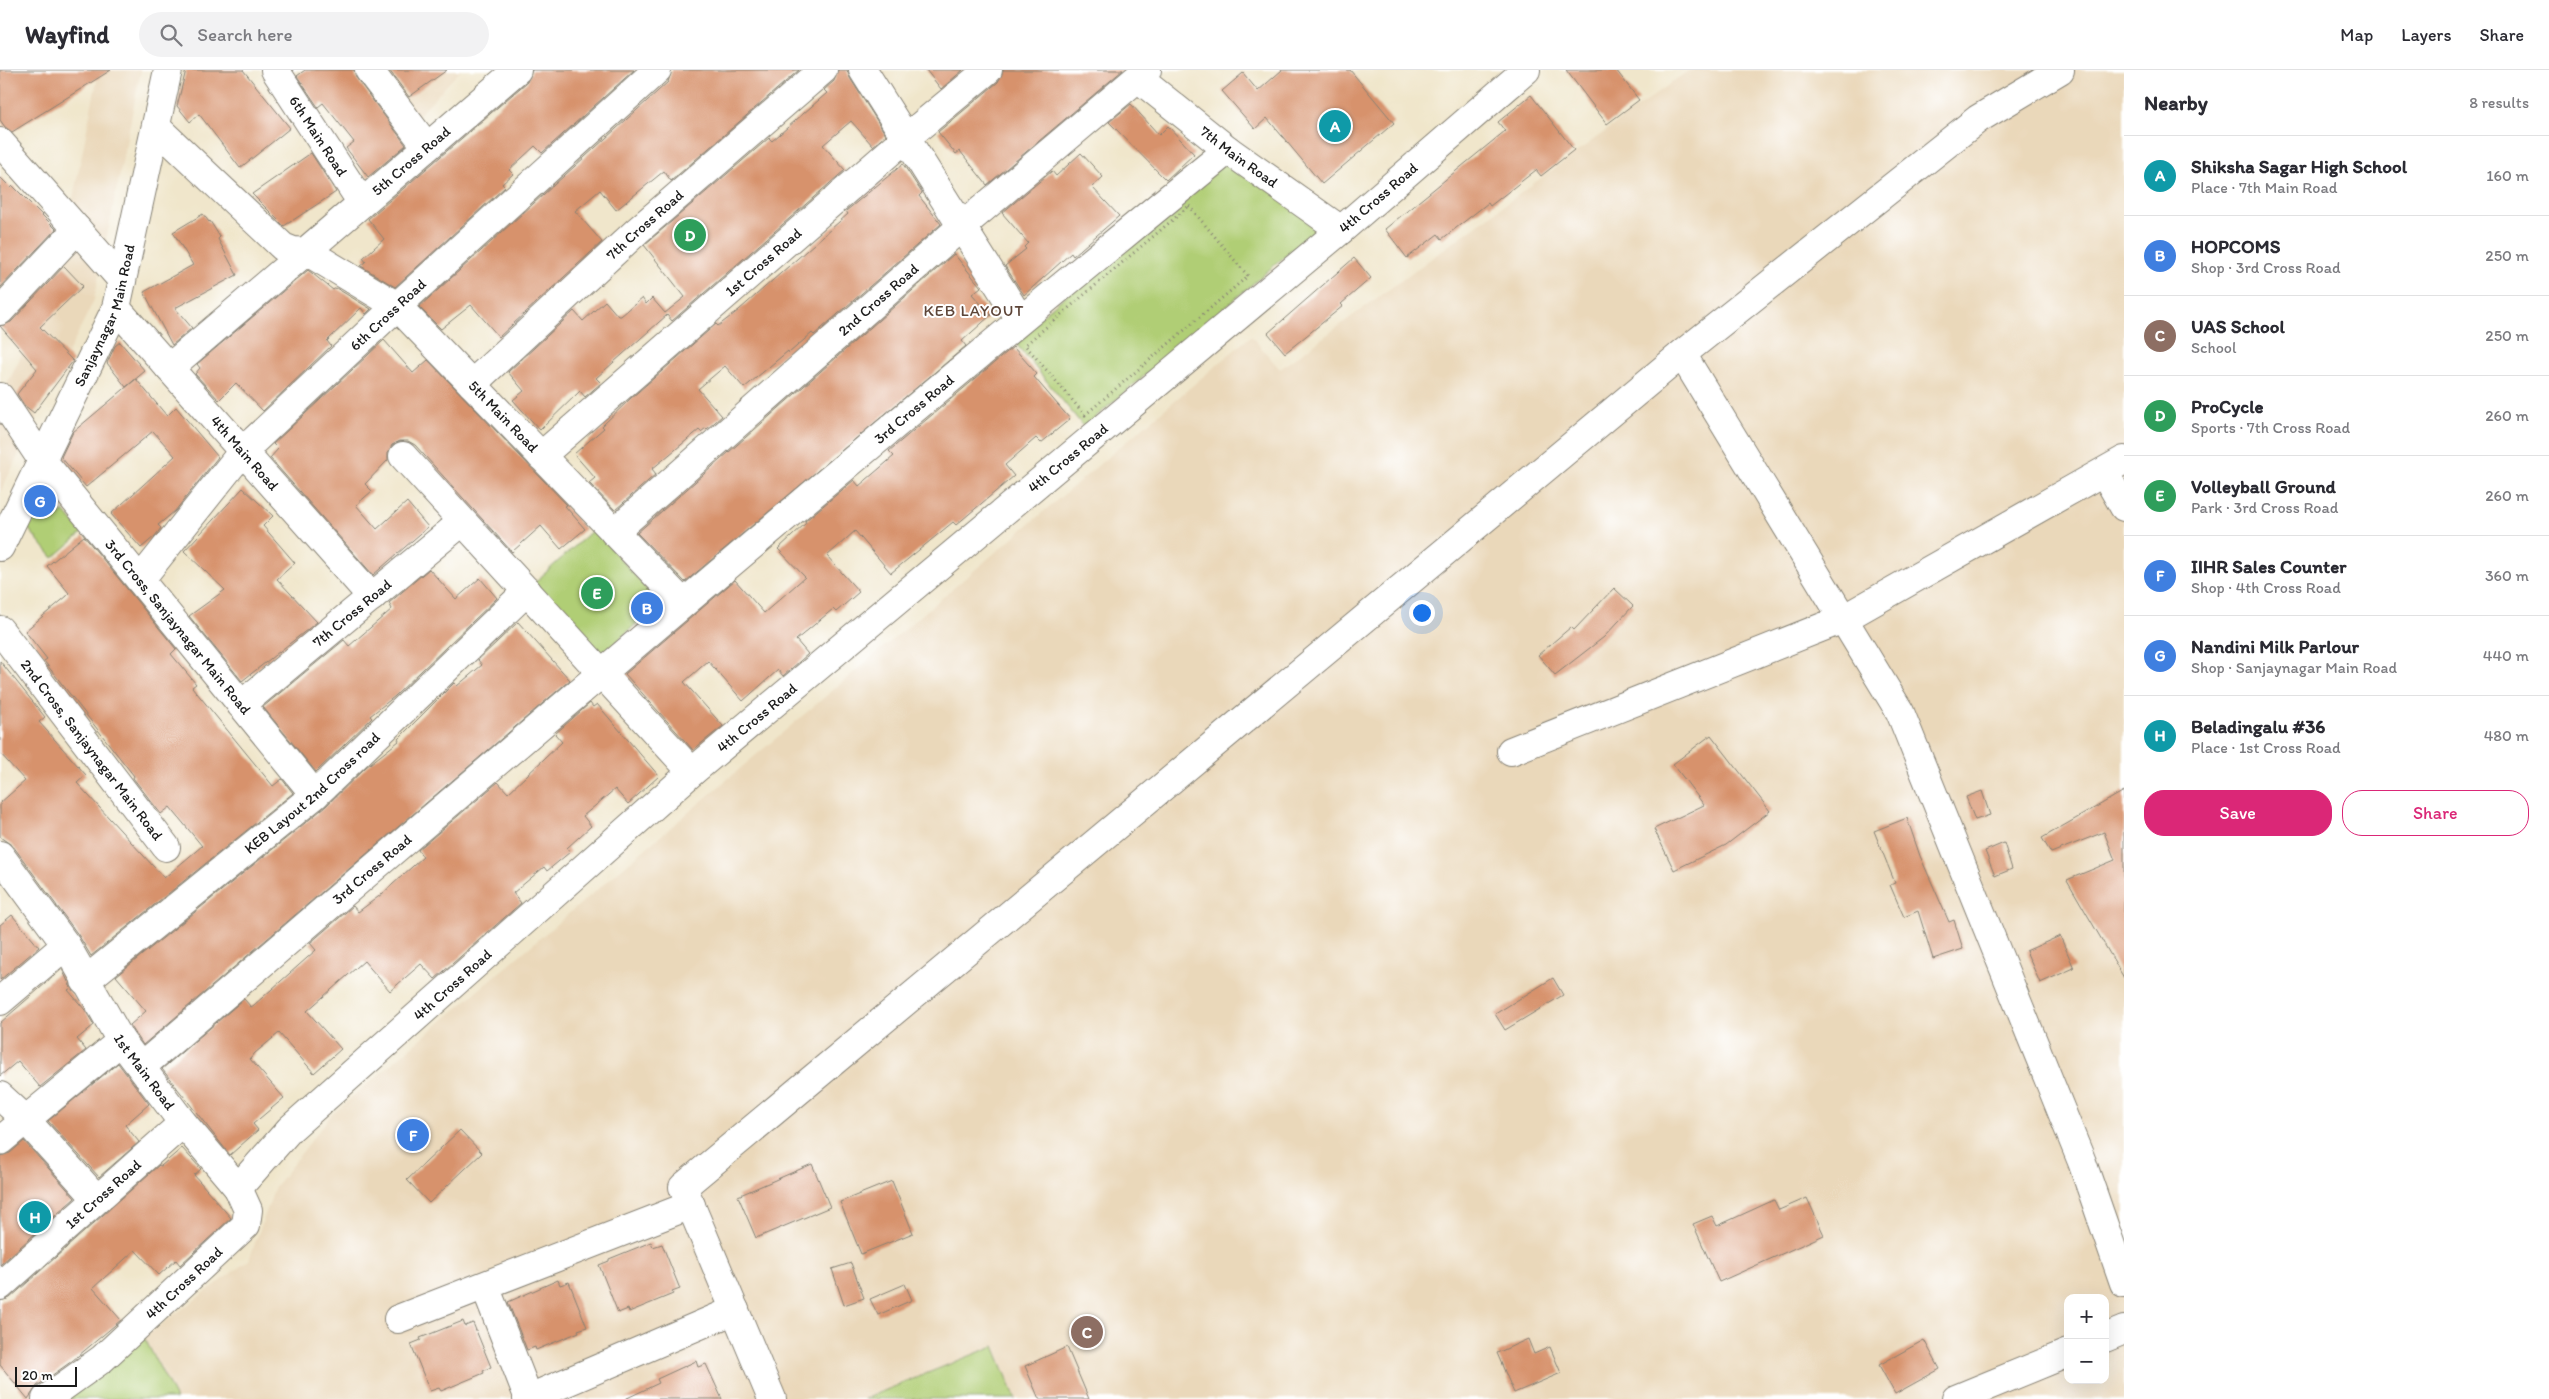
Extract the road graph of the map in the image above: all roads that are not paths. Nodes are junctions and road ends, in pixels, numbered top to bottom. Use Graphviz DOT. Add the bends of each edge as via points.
graph roads {
  1 [pos="168,70"];
  2 [pos="274,70"];
  3 [pos="369,70"];
  4 [pos="657,70"];
  5 [pos="823,70"];
  6 [pos="863,70"];
  7 [pos="988,70"];
  8 [pos="1526,70"];
  9 [pos="2060,70"];
  10 [pos="508,73"];
  11 [pos="1142,74"];
  12 [pos="157,128"];
  13 [pos="907,138"];
  14 [pos="0,142"];
  15 [pos="427,147"];
  16 [pos="1228,150"];
  17 [pos="362,203"];
  18 [pos="961,227"];
  19 [pos="77,229"];
  20 [pos="1341,230"];
  21 [pos="299,252"];
  22 [pos="122,280"];
  23 [pos="397,306"];
  24 [pos="116,308"];
  25 [pos="0,311"];
  26 [pos="1023,332"];
  27 [pos="1682,354"];
  28 [pos="169,368"];
  29 [pos="472,384"];
  30 [pos="0,397"];
  31 [pos="243,451"];
  32 [pos="403,456"];
  33 [pos="542,456"];
  34 [pos="42,460"];
  35 [pos="2114,466"];
  36 [pos="2124,507"];
  37 [pos="462,522"];
  38 [pos="614,532"];
  39 [pos="0,547"];
  40 [pos="140,580"];
  41 [pos="527,591"];
  42 [pos="372,597"];
  43 [pos="683,603"];
  44 [pos="1843,619"];
  45 [pos="0,630"];
  46 [pos="602,672"];
  47 [pos="241,705"];
  48 [pos="1511,751"];
  49 [pos="692,772"];
  50 [pos="315,795"];
  51 [pos="166,847"];
  52 [pos="3,867"];
  53 [pos="66,944"];
  54 [pos="85,981"];
  55 [pos="0,1001"];
  56 [pos="121,1041"];
  57 [pos="141,1067"];
  58 [pos="0,1096"];
  59 [pos="25,1119"];
  60 [pos="183,1123"];
  61 [pos="0,1141"];
  62 [pos="238,1188"];
  63 [pos="97,1199"];
  64 [pos="691,1205"];
  65 [pos="2124,1283"];
  66 [pos="0,1286"];
  67 [pos="485,1286"];
  68 [pos="735,1310"];
  69 [pos="398,1319"];
  70 [pos="2124,1330"];
  71 [pos="2109,1336"];
  72 [pos="2064,1355"];
  73 [pos="46,1399"];
  74 [pos="528,1399"];
  75 [pos="772,1399"];
  76 [pos="1956,1399"];
  1 -- 12 [label="street, Sanjaynagar Main Road"];
  2 -- 17 [label="street, 6th Main Road"];
  3 -- 15 [label="street"];
  4 -- 23 [label="street, 6th Cross Road"];
  5 -- 29 [label="street, 7th Cross Road" via="637,231"];
  6 -- 13 [label="street"];
  7 -- 13 [label="street, 1st Cross Road"];
  8 -- 20 [label="street, 4th Cross Road"];
  9 -- 27 [label="street" via="1978,119"];
  10 -- 15 [label="street, 5th Cross Road"];
  11 -- 16 [label="street, 7th Main Road"];
  11 -- 18 [label="street, 2nd Cross Road"];
  12 -- 21 [label="street, 5th Main Road" via="283,247"];
  12 -- 22 [label="street, Sanjaynagar Main Road"];
  13 -- 18 [label="street"];
  13 -- 33 [label="street, 1st Cross Road"];
  14 -- 19 [label="street"];
  15 -- 17 [label="street, 5th Cross Road"];
  16 -- 20 [label="street, 7th Main Road"];
  16 -- 26 [label="street, 3rd Cross Road"];
  17 -- 21 [label="street, 5th Cross Road"];
  18 -- 26 [label="street"];
  18 -- 38 [label="street, 2nd Cross Road"];
  19 -- 22 [label="street"];
  19 -- 25 [label="street"];
  20 -- 49 [label="street, 4th Cross Road"];
  21 -- 23 [label="street, 5th Main Road"];
  21 -- 28 [label="street, 5th Cross Road"];
  22 -- 24 [label="street, Sanjaynagar Main Road"];
  23 -- 29 [label="street, 5th Main Road"];
  23 -- 31 [label="street, 6th Cross Road"];
  24 -- 28 [label="street, 4th Main Road"];
  24 -- 34 [label="street, Sanjaynagar Main Road"];
  26 -- 43 [label="street, 3rd Cross Road"];
  27 -- 44 [label="street"];
  27 -- 64 [label="street" via="683,1187"];
  28 -- 31 [label="street, 4th Main Road"];
  29 -- 33 [label="street, 5th Main Road"];
  30 -- 34 [label="street, 3rd Cross, Sanjaynagar Main Road"];
  31 -- 40 [label="street, 6th Cross Road"];
  31 -- 42 [label="street, 4th Main Road"];
  32 -- 37 [label="street"];
  33 -- 38 [label="street, 5th Main Road"];
  34 -- 39 [label="street, Sanjaynagar Main Road"];
  34 -- 40 [label="street, 3rd Cross, Sanjaynagar Main Road"];
  35 -- 36 [label="street"];
  35 -- 44 [label="street"];
  37 -- 41 [label="street"];
  37 -- 42 [label="street, 7th Cross Road"];
  38 -- 43 [label="street, 5th Main Road"];
  40 -- 47 [label="street, 3rd Cross, Sanjaynagar Main Road"];
  41 -- 46 [label="street"];
  41 -- 50 [label="street, KEB Layout 2nd Cross road"];
  42 -- 47 [label="street, 7th Cross Road"];
  43 -- 46 [label="street, 3rd Cross Road"];
  44 -- 48 [label="street"];
  44 -- 65 [label="street" via="1900,712 2082,1162"];
  45 -- 51 [label="street, 2nd Cross, Sanjaynagar Main Road"];
  46 -- 49 [label="street"];
  46 -- 57 [label="street, 3rd Cross Road"];
  47 -- 50 [label="street, 3rd Cross, Sanjaynagar Main Road"];
  49 -- 62 [label="street, 4th Cross Road" via="290,1129"];
  50 -- 54 [label="street, KEB Layout 2nd Cross road"];
  52 -- 53 [label="street, 1st Main Road"];
  53 -- 54 [label="street, 1st Main Road"];
  53 -- 55 [label="street"];
  54 -- 56 [label="street, 1st Main Road"];
  56 -- 57 [label="street, 1st Main Road"];
  56 -- 59 [label="street"];
  57 -- 60 [label="street, 1st Main Road"];
  58 -- 59 [label="street"];
  59 -- 61 [label="street"];
  59 -- 63 [label="street"];
  60 -- 62 [label="street, 1st Main Road"];
  60 -- 63 [label="street, 1st Cross Road"];
  62 -- 73 [label="street, 4th Cross Road" via="248,1210 246,1225 102,1359"];
  63 -- 66 [label="street, 1st Cross Road"];
  64 -- 67 [label="street"];
  64 -- 68 [label="street"];
  67 -- 69 [label="street"];
  67 -- 74 [label="street"];
  68 -- 74 [label="street"];
  68 -- 75 [label="street"];
  70 -- 71 [label="street"];
  72 -- 76 [label="street"];
}
